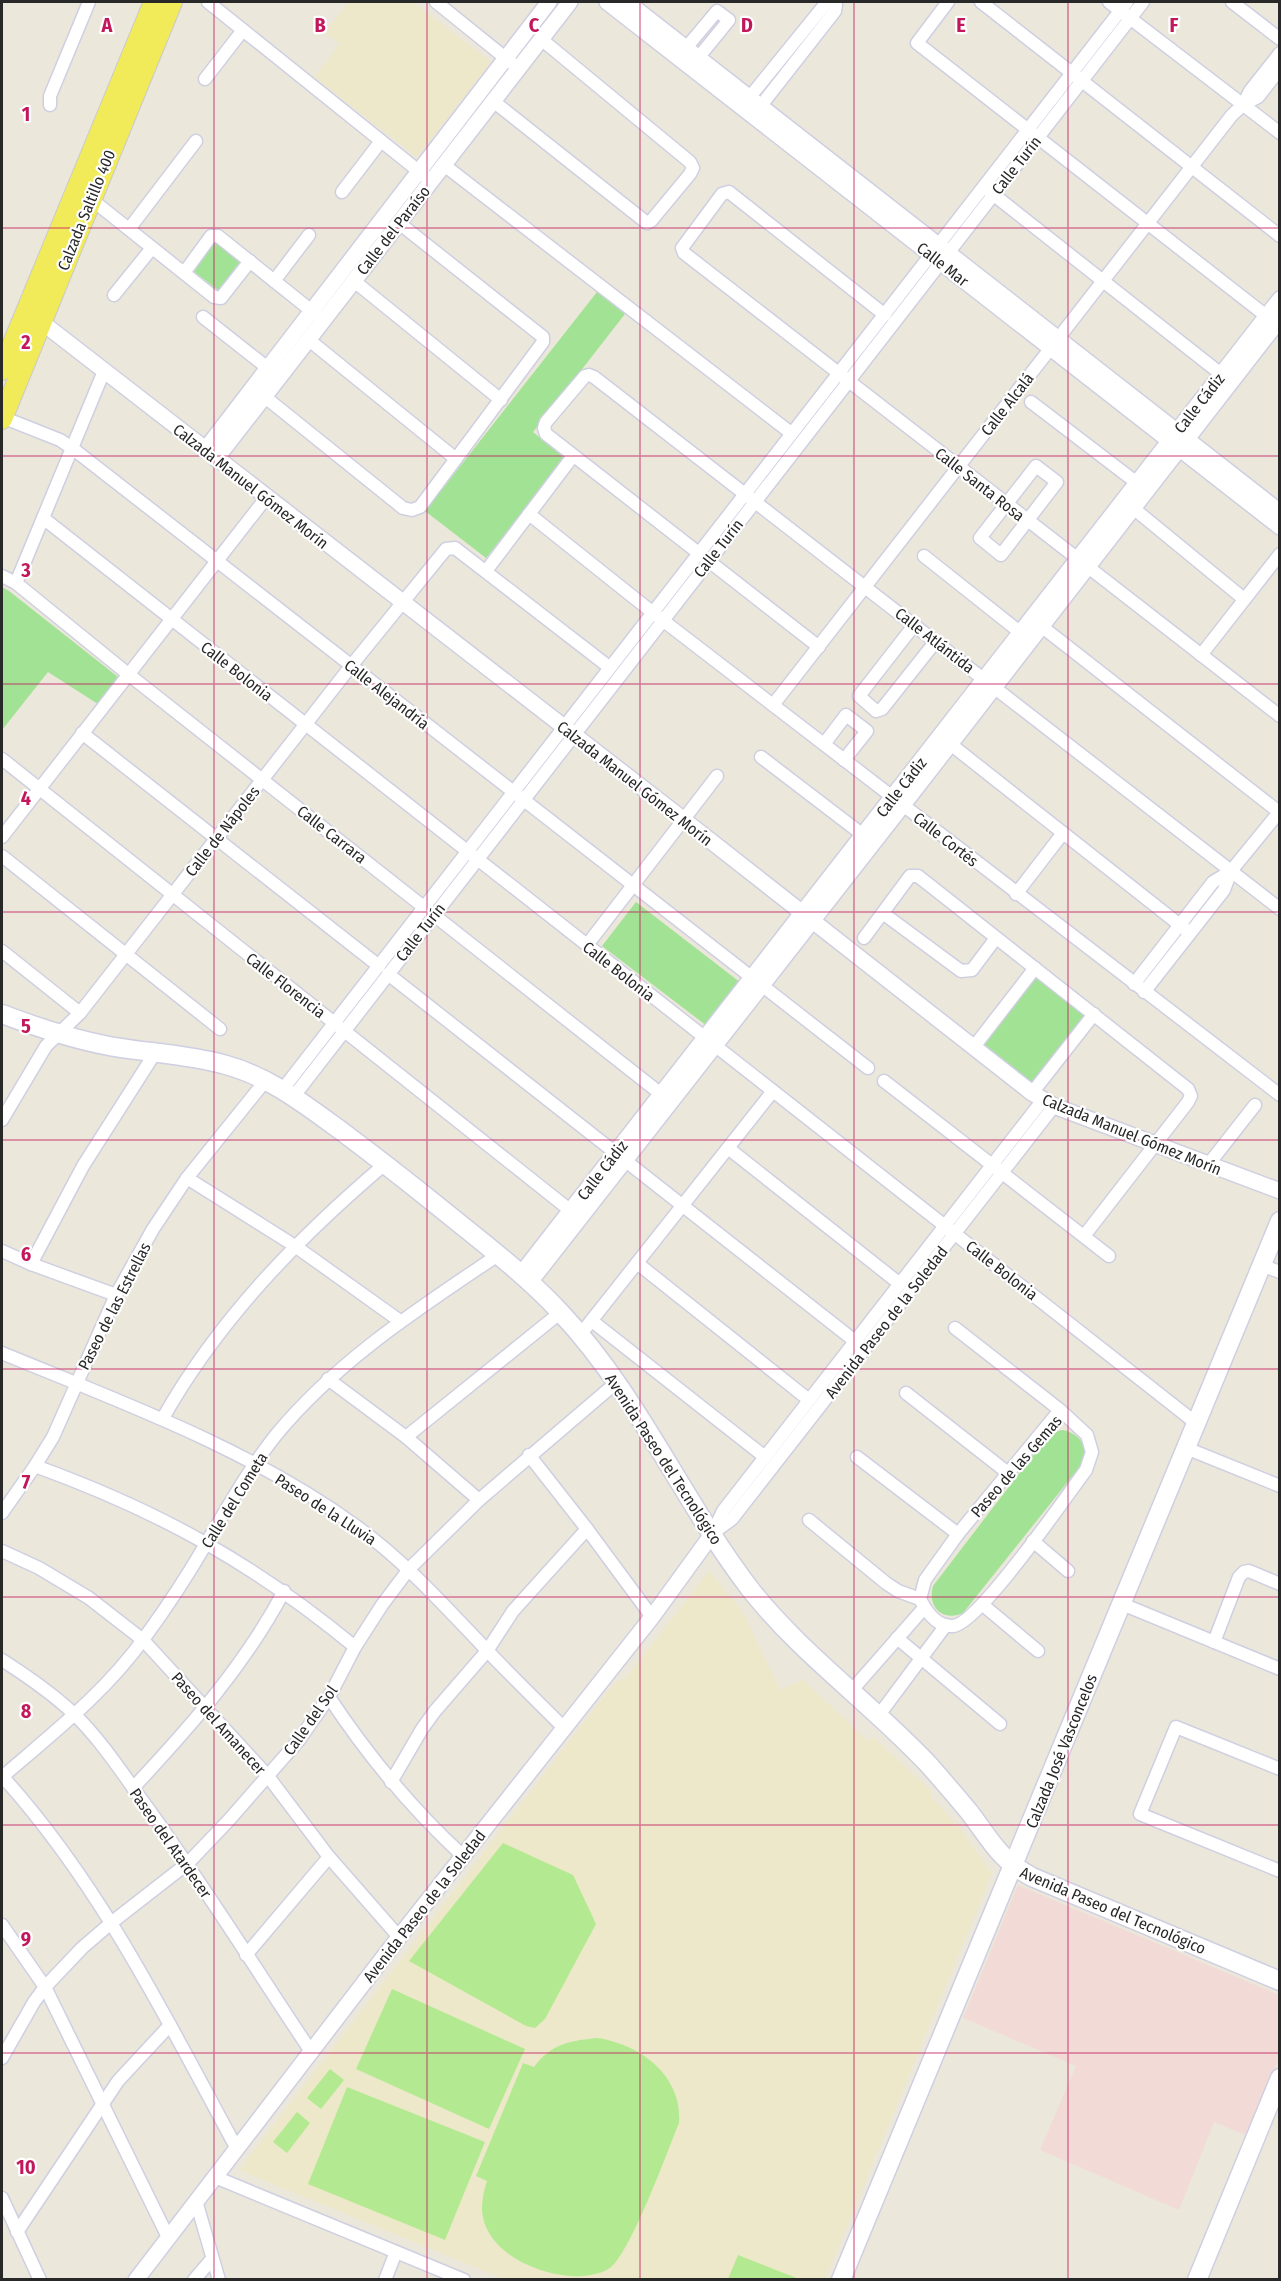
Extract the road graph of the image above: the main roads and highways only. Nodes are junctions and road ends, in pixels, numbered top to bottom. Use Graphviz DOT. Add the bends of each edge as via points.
graph roads {
  1 [pos="154,2"];
  2 [pos="172,2"];
  3 [pos="33,316"];
  4 [pos="2,366"];
  5 [pos="2,418"];
  6 [pos="2,1014"];
  7 [pos="1280,1221"];
  8 [pos="1013,1867"];
  9 [pos="1280,1981"];
  10 [pos="1280,2078"];
  11 [pos="841,2280"];
  12 [pos="1197,2280"];
  1 -- 3 [label="main road, Calzada Saltillo 400"];
  2 -- 3 [label="main road, Calzada Saltillo 400" via="91,199"];
  3 -- 4 [label="main road, Calzada Saltillo 400"];
  3 -- 5 [label="main road, Calzada Saltillo 400"];
  6 -- 8 [label="main road, Avenida Paseo del Tecnológico" via="110,1046 225,1064 266,1080 385,1164 526,1278 561,1312 586,1328 749,1588 803,1648 879,1715 946,1784"];
  7 -- 8 [label="main road, Calzada José Vasconcelos"];
  8 -- 9 [label="main road, Avenida Paseo del Tecnológico"];
  8 -- 11 [label="main road, Calzada José Vasconcelos"];
  10 -- 12 [label="main road"];
}
